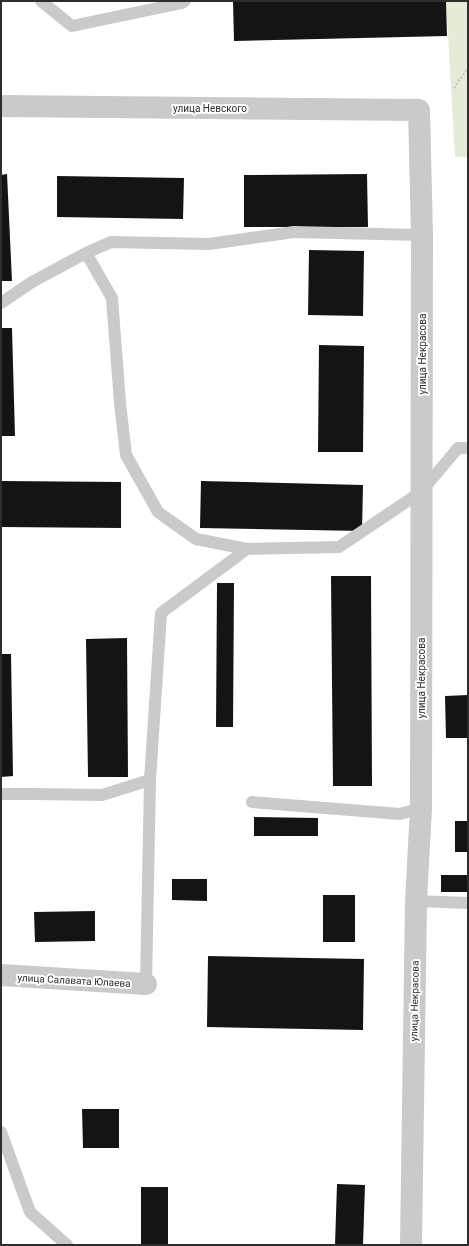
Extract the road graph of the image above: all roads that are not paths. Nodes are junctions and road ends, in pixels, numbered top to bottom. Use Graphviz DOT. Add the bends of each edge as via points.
graph roads {
  1 [pos="41,1"];
  2 [pos="185,1"];
  3 [pos="1,106"];
  4 [pos="419,110"];
  5 [pos="422,235"];
  6 [pos="86,254"];
  7 [pos="1,303"];
  8 [pos="468,448"];
  9 [pos="421,492"];
  10 [pos="247,549"];
  11 [pos="150,780"];
  12 [pos="1,794"];
  13 [pos="252,802"];
  14 [pos="421,808"];
  15 [pos="416,901"];
  16 [pos="468,903"];
  17 [pos="1,975"];
  18 [pos="146,984"];
  19 [pos="1,1132"];
  20 [pos="67,1245"];
  21 [pos="411,1245"];
  1 -- 2 [label="lane" via="72,26"];
  3 -- 4 [label="street, улица Невского"];
  4 -- 5 [label="street, улица Некрасова"];
  5 -- 6 [label="lane" via="294,232 209,244 111,242"];
  5 -- 9 [label="street, улица Некрасова"];
  6 -- 7 [label="lane" via="32,282"];
  6 -- 10 [label="lane" via="112,298 126,454 158,512 196,540"];
  8 -- 9 [label="lane" via="458,448"];
  9 -- 10 [label="lane" via="339,546"];
  9 -- 14 [label="street, улица Некрасова"];
  10 -- 11 [label="lane" via="161,613"];
  11 -- 12 [label="lane" via="102,795"];
  11 -- 18 [label="lane"];
  13 -- 14 [label="lane" via="400,814"];
  14 -- 15 [label="street, улица Некрасова"];
  15 -- 16 [label="lane"];
  15 -- 21 [label="street, улица Некрасова"];
  17 -- 18 [label="street, улица Салавата Юлаева"];
  19 -- 20 [label="lane" via="30,1212"];
}
